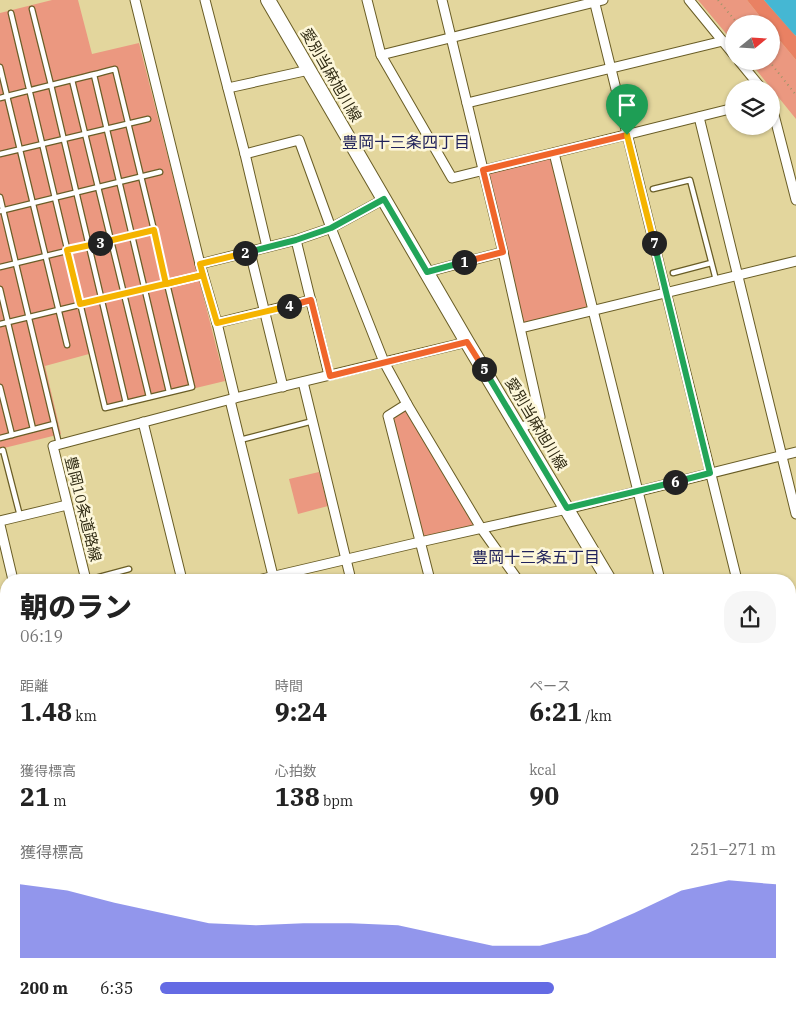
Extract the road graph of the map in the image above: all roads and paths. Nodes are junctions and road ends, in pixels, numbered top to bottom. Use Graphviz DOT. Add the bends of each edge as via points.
graph roads {
  1 [pos="135,0"];
  2 [pos="205,0"];
  3 [pos="268,0"];
  4 [pos="367,0"];
  5 [pos="442,0"];
  6 [pos="689,0"];
  7 [pos="718,0"];
  8 [pos="597,1"];
  9 [pos="32,9"];
  10 [pos="10,13"];
  11 [pos="730,15"];
  12 [pos="451,37"];
  13 [pos="723,41"];
  14 [pos="725,44"];
  15 [pos="381,55"];
  16 [pos="0,67"];
  17 [pos="611,69"];
  18 [pos="309,70"];
  19 [pos="746,70"];
  20 [pos="776,70"];
  21 [pos="94,75"];
  22 [pos="72,80"];
  23 [pos="755,80"];
  24 [pos="51,85"];
  25 [pos="228,88"];
  26 [pos="29,91"];
  27 [pos="796,95"];
  28 [pos="7,96"];
  29 [pos="0,98"];
  30 [pos="467,103"];
  31 [pos="725,110"];
  32 [pos="699,116"];
  33 [pos="148,119"];
  34 [pos="128,124"];
  35 [pos="107,129"];
  36 [pos="85,134"];
  37 [pos="627,135"];
  38 [pos="779,135"];
  39 [pos="64,139"];
  40 [pos="42,144"];
  41 [pos="20,150"];
  42 [pos="554,153"];
  43 [pos="0,154"];
  44 [pos="245,154"];
  45 [pos="483,170"];
  46 [pos="160,172"];
  47 [pos="141,176"];
  48 [pos="120,182"];
  49 [pos="98,187"];
  50 [pos="652,189"];
  51 [pos="76,192"];
  52 [pos="0,198"];
  53 [pos="54,198"];
  54 [pos="384,199"];
  55 [pos="796,200"];
  56 [pos="32,203"];
  57 [pos="2,210"];
  58 [pos="331,228"];
  59 [pos="154,230"];
  60 [pos="132,235"];
  61 [pos="111,240"];
  62 [pos="296,240"];
  63 [pos="88,245"];
  64 [pos="267,247"];
  65 [pos="67,250"];
  66 [pos="250,252"];
  67 [pos="503,252"];
  68 [pos="45,256"];
  69 [pos="796,261"];
  70 [pos="16,263"];
  71 [pos="711,263"];
  72 [pos="200,264"];
  73 [pos="0,267"];
  74 [pos="427,272"];
  75 [pos="673,273"];
  76 [pos="203,275"];
  77 [pos="738,275"];
  78 [pos="716,280"];
  79 [pos="166,284"];
  80 [pos="145,289"];
  81 [pos="0,290"];
  82 [pos="666,292"];
  83 [pos="124,294"];
  84 [pos="101,299"];
  85 [pos="311,300"];
  86 [pos="80,304"];
  87 [pos="58,310"];
  88 [pos="593,310"];
  89 [pos="264,312"];
  90 [pos="28,317"];
  91 [pos="8,322"];
  92 [pos="217,323"];
  93 [pos="0,324"];
  94 [pos="520,328"];
  95 [pos="467,342"];
  96 [pos="66,344"];
  97 [pos="384,362"];
  98 [pos="330,376"];
  99 [pos="303,382"];
  100 [pos="0,387"];
  101 [pos="283,387"];
  102 [pos="169,392"];
  103 [pos="149,398"];
  104 [pos="232,399"];
  105 [pos="126,403"];
  106 [pos="407,404"];
  107 [pos="313,421"];
  108 [pos="143,422"];
  109 [pos="54,424"];
  110 [pos="33,429"];
  111 [pos="520,429"];
  112 [pos="12,434"];
  113 [pos="0,438"];
  114 [pos="240,440"];
  115 [pos="56,445"];
  116 [pos="0,451"];
  117 [pos="796,452"];
  118 [pos="782,455"];
  119 [pos="710,473"];
  120 [pos="638,491"];
  121 [pos="67,505"];
  122 [pos="567,508"];
  123 [pos="796,514"];
  124 [pos="20,516"];
  125 [pos="0,523"];
  126 [pos="481,528"];
  127 [pos="420,542"];
  128 [pos="346,559"];
  129 [pos="129,569"];
  130 [pos="12,574"];
  131 [pos="85,574"];
  132 [pos="110,574"];
  133 [pos="181,574"];
  134 [pos="272,574"];
  135 [pos="288,574"];
  136 [pos="350,574"];
  137 [pos="428,574"];
  138 [pos="514,574"];
  139 [pos="606,574"];
  140 [pos="659,574"];
  141 [pos="735,574"];
  1 -- 72 [label="street"];
  2 -- 25 [label="street"];
  3 -- 18 [label="main road, 愛別当麻旭川線"];
  4 -- 15 [label="street"];
  5 -- 12 [label="street"];
  6 -- 13 [label="street"];
  7 -- 11 [label="path"];
  8 -- 12 [label="street"];
  8 -- 17 [label="street"];
  9 -- 24 [label="lane"];
  10 -- 26 [label="lane"];
  12 -- 15 [label="street"];
  12 -- 30 [label="street"];
  13 -- 14 [label="street"];
  13 -- 17 [label="street"];
  15 -- 45 [label="street" via="452,178"];
  16 -- 28 [label="lane"];
  17 -- 30 [label="street"];
  17 -- 37 [label="street"];
  18 -- 25 [label="street"];
  18 -- 54 [label="main road, 愛別当麻旭川線"];
  19 -- 23 [label="street"];
  20 -- 27 [label="path"];
  21 -- 22 [label="lane"];
  21 -- 34 [label="lane" via="115,69"];
  21 -- 35 [label="lane"];
  22 -- 24 [label="lane"];
  22 -- 36 [label="lane"];
  24 -- 26 [label="lane"];
  24 -- 39 [label="lane"];
  25 -- 44 [label="street"];
  26 -- 28 [label="lane"];
  26 -- 40 [label="lane"];
  28 -- 29 [label="lane"];
  28 -- 41 [label="lane"];
  30 -- 45 [label="street"];
  31 -- 32 [label="street"];
  32 -- 37 [label="street"];
  32 -- 77 [label="street"];
  33 -- 34 [label="lane"];
  34 -- 35 [label="lane"];
  34 -- 47 [label="lane"];
  35 -- 36 [label="lane"];
  35 -- 48 [label="lane"];
  36 -- 39 [label="lane"];
  36 -- 49 [label="lane"];
  37 -- 42 [label="street"];
  37 -- 82 [label="street"];
  38 -- 55 [label="street"];
  39 -- 40 [label="lane"];
  39 -- 51 [label="lane"];
  40 -- 41 [label="lane"];
  40 -- 53 [label="lane"];
  41 -- 43 [label="lane"];
  41 -- 56 [label="lane"];
  42 -- 45 [label="street"];
  42 -- 88 [label="street"];
  44 -- 58 [label="street" via="299,140"];
  44 -- 64 [label="street"];
  45 -- 67 [label="street"];
  46 -- 47 [label="lane"];
  47 -- 48 [label="lane"];
  47 -- 59 [label="lane"];
  48 -- 49 [label="lane"];
  48 -- 60 [label="lane"];
  49 -- 51 [label="lane"];
  49 -- 61 [label="lane"];
  50 -- 71 [label="lane" via="690,180"];
  51 -- 53 [label="lane"];
  51 -- 63 [label="lane"];
  52 -- 57 [label="lane"];
  53 -- 56 [label="lane"];
  53 -- 65 [label="lane"];
  54 -- 58 [label="street"];
  54 -- 74 [label="main road, 愛別当麻旭川線"];
  56 -- 57 [label="lane"];
  56 -- 68 [label="lane"];
  57 -- 70 [label="lane"];
  58 -- 62 [label="street"];
  58 -- 97 [label="street"];
  59 -- 60 [label="lane"];
  59 -- 79 [label="lane"];
  60 -- 61 [label="lane"];
  60 -- 80 [label="lane"];
  61 -- 63 [label="lane"];
  61 -- 83 [label="lane"];
  62 -- 64 [label="street"];
  62 -- 85 [label="street"];
  63 -- 65 [label="lane"];
  63 -- 84 [label="lane"];
  64 -- 66 [label="street"];
  65 -- 68 [label="lane"];
  65 -- 86 [label="lane"];
  66 -- 72 [label="street"];
  66 -- 89 [label="street"];
  67 -- 74 [label="street"];
  67 -- 94 [label="street"];
  68 -- 70 [label="lane"];
  68 -- 87 [label="lane"];
  69 -- 77 [label="street"];
  70 -- 73 [label="lane"];
  70 -- 90 [label="lane"];
  71 -- 75 [label="lane"];
  71 -- 78 [label="lane"];
  72 -- 76 [label="street"];
  74 -- 95 [label="main road, 愛別当麻旭川線"];
  76 -- 79 [label="lane"];
  76 -- 92 [label="street"];
  77 -- 78 [label="street"];
  77 -- 118 [label="street"];
  78 -- 82 [label="street"];
  79 -- 80 [label="lane"];
  79 -- 102 [label="lane" via="192,387"];
  80 -- 83 [label="lane"];
  80 -- 102 [label="lane"];
  81 -- 91 [label="lane"];
  82 -- 88 [label="street"];
  82 -- 119 [label="street"];
  83 -- 84 [label="lane"];
  83 -- 103 [label="lane"];
  84 -- 86 [label="lane"];
  84 -- 105 [label="lane"];
  85 -- 89 [label="street"];
  85 -- 98 [label="street"];
  86 -- 87 [label="lane"];
  86 -- 105 [label="lane" via="105,408"];
  87 -- 90 [label="lane"];
  87 -- 96 [label="lane"];
  88 -- 94 [label="street"];
  88 -- 120 [label="street"];
  89 -- 92 [label="street"];
  89 -- 101 [label="street"];
  90 -- 91 [label="lane"];
  90 -- 109 [label="lane"];
  91 -- 93 [label="lane"];
  91 -- 110 [label="lane"];
  92 -- 104 [label="street"];
  94 -- 111 [label="street" via="540,417"];
  95 -- 97 [label="street"];
  95 -- 111 [label="main road, 愛別当麻旭川線"];
  97 -- 98 [label="street"];
  97 -- 106 [label="street"];
  98 -- 99 [label="street"];
  99 -- 101 [label="street"];
  99 -- 107 [label="street"];
  100 -- 112 [label="lane"];
  101 -- 104 [label="street"];
  102 -- 103 [label="lane"];
  103 -- 105 [label="lane"];
  104 -- 108 [label="street"];
  104 -- 114 [label="street"];
  106 -- 126 [label="street"];
  106 -- 127 [label="street" via="388,416"];
  107 -- 114 [label="lane"];
  107 -- 128 [label="street"];
  108 -- 115 [label="street"];
  108 -- 133 [label="street"];
  109 -- 110 [label="lane"];
  109 -- 115 [label="lane"];
  110 -- 112 [label="lane"];
  111 -- 122 [label="main road, 愛別当麻旭川線"];
  112 -- 113 [label="lane"];
  114 -- 134 [label="street"];
  115 -- 121 [label="street, 豊岡10条道路線"];
  116 -- 124 [label="lane" via="3,450"];
  117 -- 118 [label="street"];
  118 -- 119 [label="street"];
  118 -- 123 [label="street"];
  119 -- 120 [label="street"];
  119 -- 141 [label="street"];
  120 -- 122 [label="street"];
  120 -- 140 [label="street"];
  121 -- 124 [label="street"];
  121 -- 131 [label="street, 豊岡10条道路線"];
  122 -- 126 [label="street"];
  122 -- 139 [label="main road, 愛別当麻旭川線"];
  124 -- 125 [label="street"];
  125 -- 130 [label="street"];
  126 -- 127 [label="street"];
  126 -- 138 [label="street"];
  127 -- 128 [label="street"];
  127 -- 137 [label="street"];
  128 -- 135 [label="street"];
  128 -- 136 [label="street"];
  129 -- 132 [label="lane"];
}
